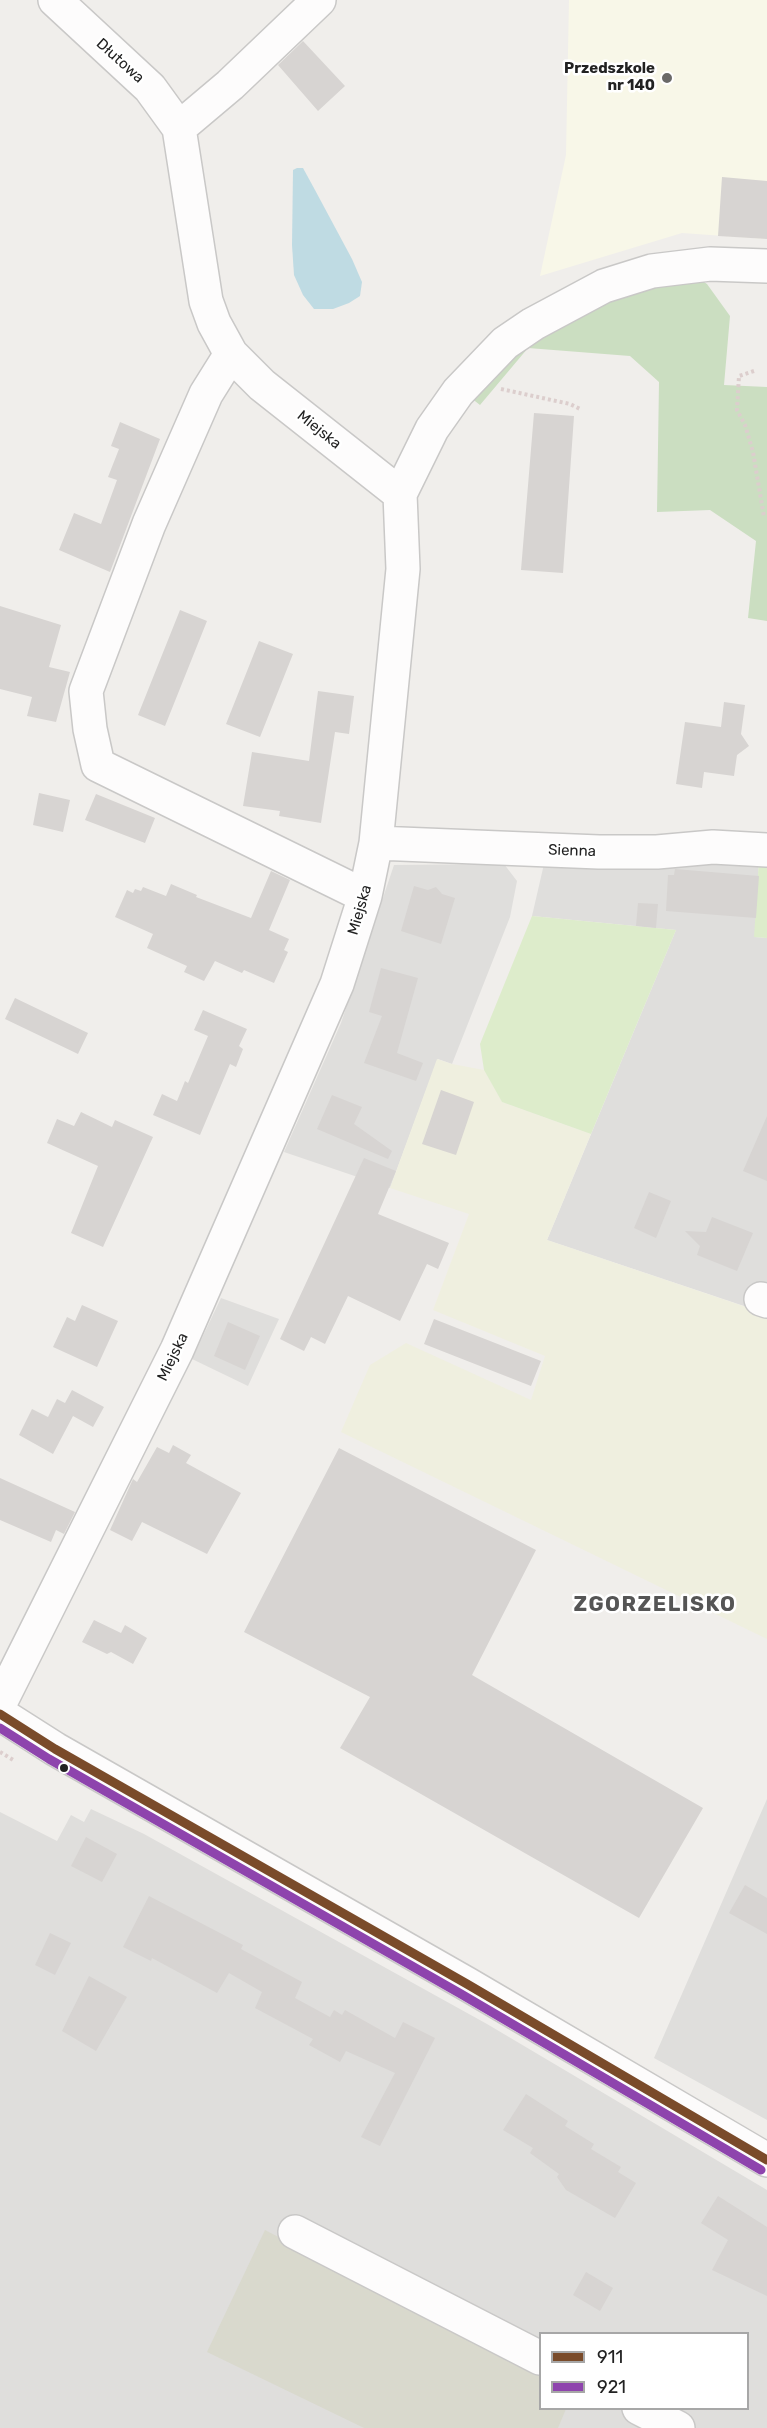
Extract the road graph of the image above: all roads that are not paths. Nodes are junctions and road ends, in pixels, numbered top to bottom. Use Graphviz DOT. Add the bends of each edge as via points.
graph roads {
  1 [pos="55,0"];
  2 [pos="319,0"];
  3 [pos="179,128"];
  4 [pos="767,266"];
  5 [pos="231,354"];
  6 [pos="400,494"];
  7 [pos="376,843"];
  8 [pos="767,850"];
  9 [pos="365,896"];
  10 [pos="0,1703"];
  11 [pos="0,1714"];
  12 [pos="767,2160"];
  13 [pos="295,2232"];
  14 [pos="539,2357"];
  15 [pos="641,2410"];
  16 [pos="678,2428"];
  1 -- 3 [label="street, Dłutowa" via="150,88"];
  2 -- 3 [label="street"];
  3 -- 5 [label="street, Miejska" via="206,301"];
  4 -- 6 [label="street" via="710,264 652,270 604,286 533,324 505,344 469,380 432,429"];
  5 -- 6 [label="street, Miejska" via="262,385"];
  5 -- 9 [label="street" via="206,394 149,524 86,691 98,765"];
  6 -- 7 [label="street, Miejska" via="403,569"];
  7 -- 8 [label="street, Sienna" via="598,852 713,847"];
  7 -- 9 [label="street, Miejska"];
  9 -- 10 [label="street, Miejska" via="338,984 177,1350"];
  11 -- 12 [label="street"];
  13 -- 14 [label="street"];
  15 -- 16 [label="street"];
}
